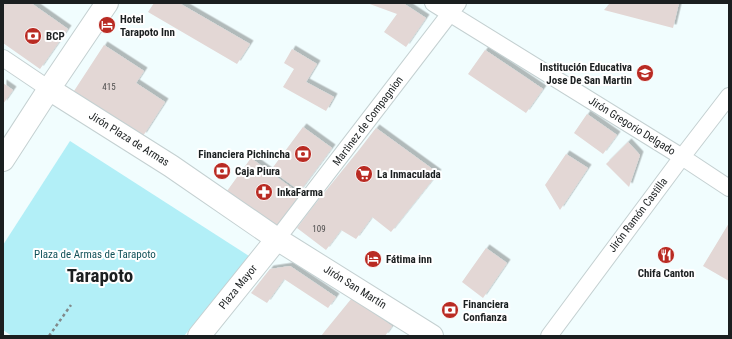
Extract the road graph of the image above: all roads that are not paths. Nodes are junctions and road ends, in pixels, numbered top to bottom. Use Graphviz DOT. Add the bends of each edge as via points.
graph roads {
  1 [pos="107,3"];
  2 [pos="433,3"];
  3 [pos="454,8"];
  4 [pos="3,58"];
  5 [pos="49,89"];
  6 [pos="729,96"];
  7 [pos="682,157"];
  8 [pos="3,160"];
  9 [pos="729,188"];
  10 [pos="277,239"];
  11 [pos="199,336"];
  12 [pos="432,336"];
  13 [pos="549,336"];
  1 -- 5 [label="street"];
  2 -- 3 [label="street, Jirón Gregorio Delgado"];
  3 -- 7 [label="street, Jirón Gregorio Delgado"];
  3 -- 10 [label="street, Martinez de Compagnion"];
  4 -- 5 [label="street"];
  5 -- 8 [label="street"];
  5 -- 10 [label="street, Jirón Plaza de Armas" via="171,166"];
  6 -- 7 [label="street, Jirón Ramón Castilla"];
  7 -- 9 [label="street, Jirón Gregorio Delgado"];
  7 -- 13 [label="street, Jirón Ramón Castilla"];
  10 -- 11 [label="street, Plaza Mayor"];
  10 -- 12 [label="street, Jirón San Martín"];
}
